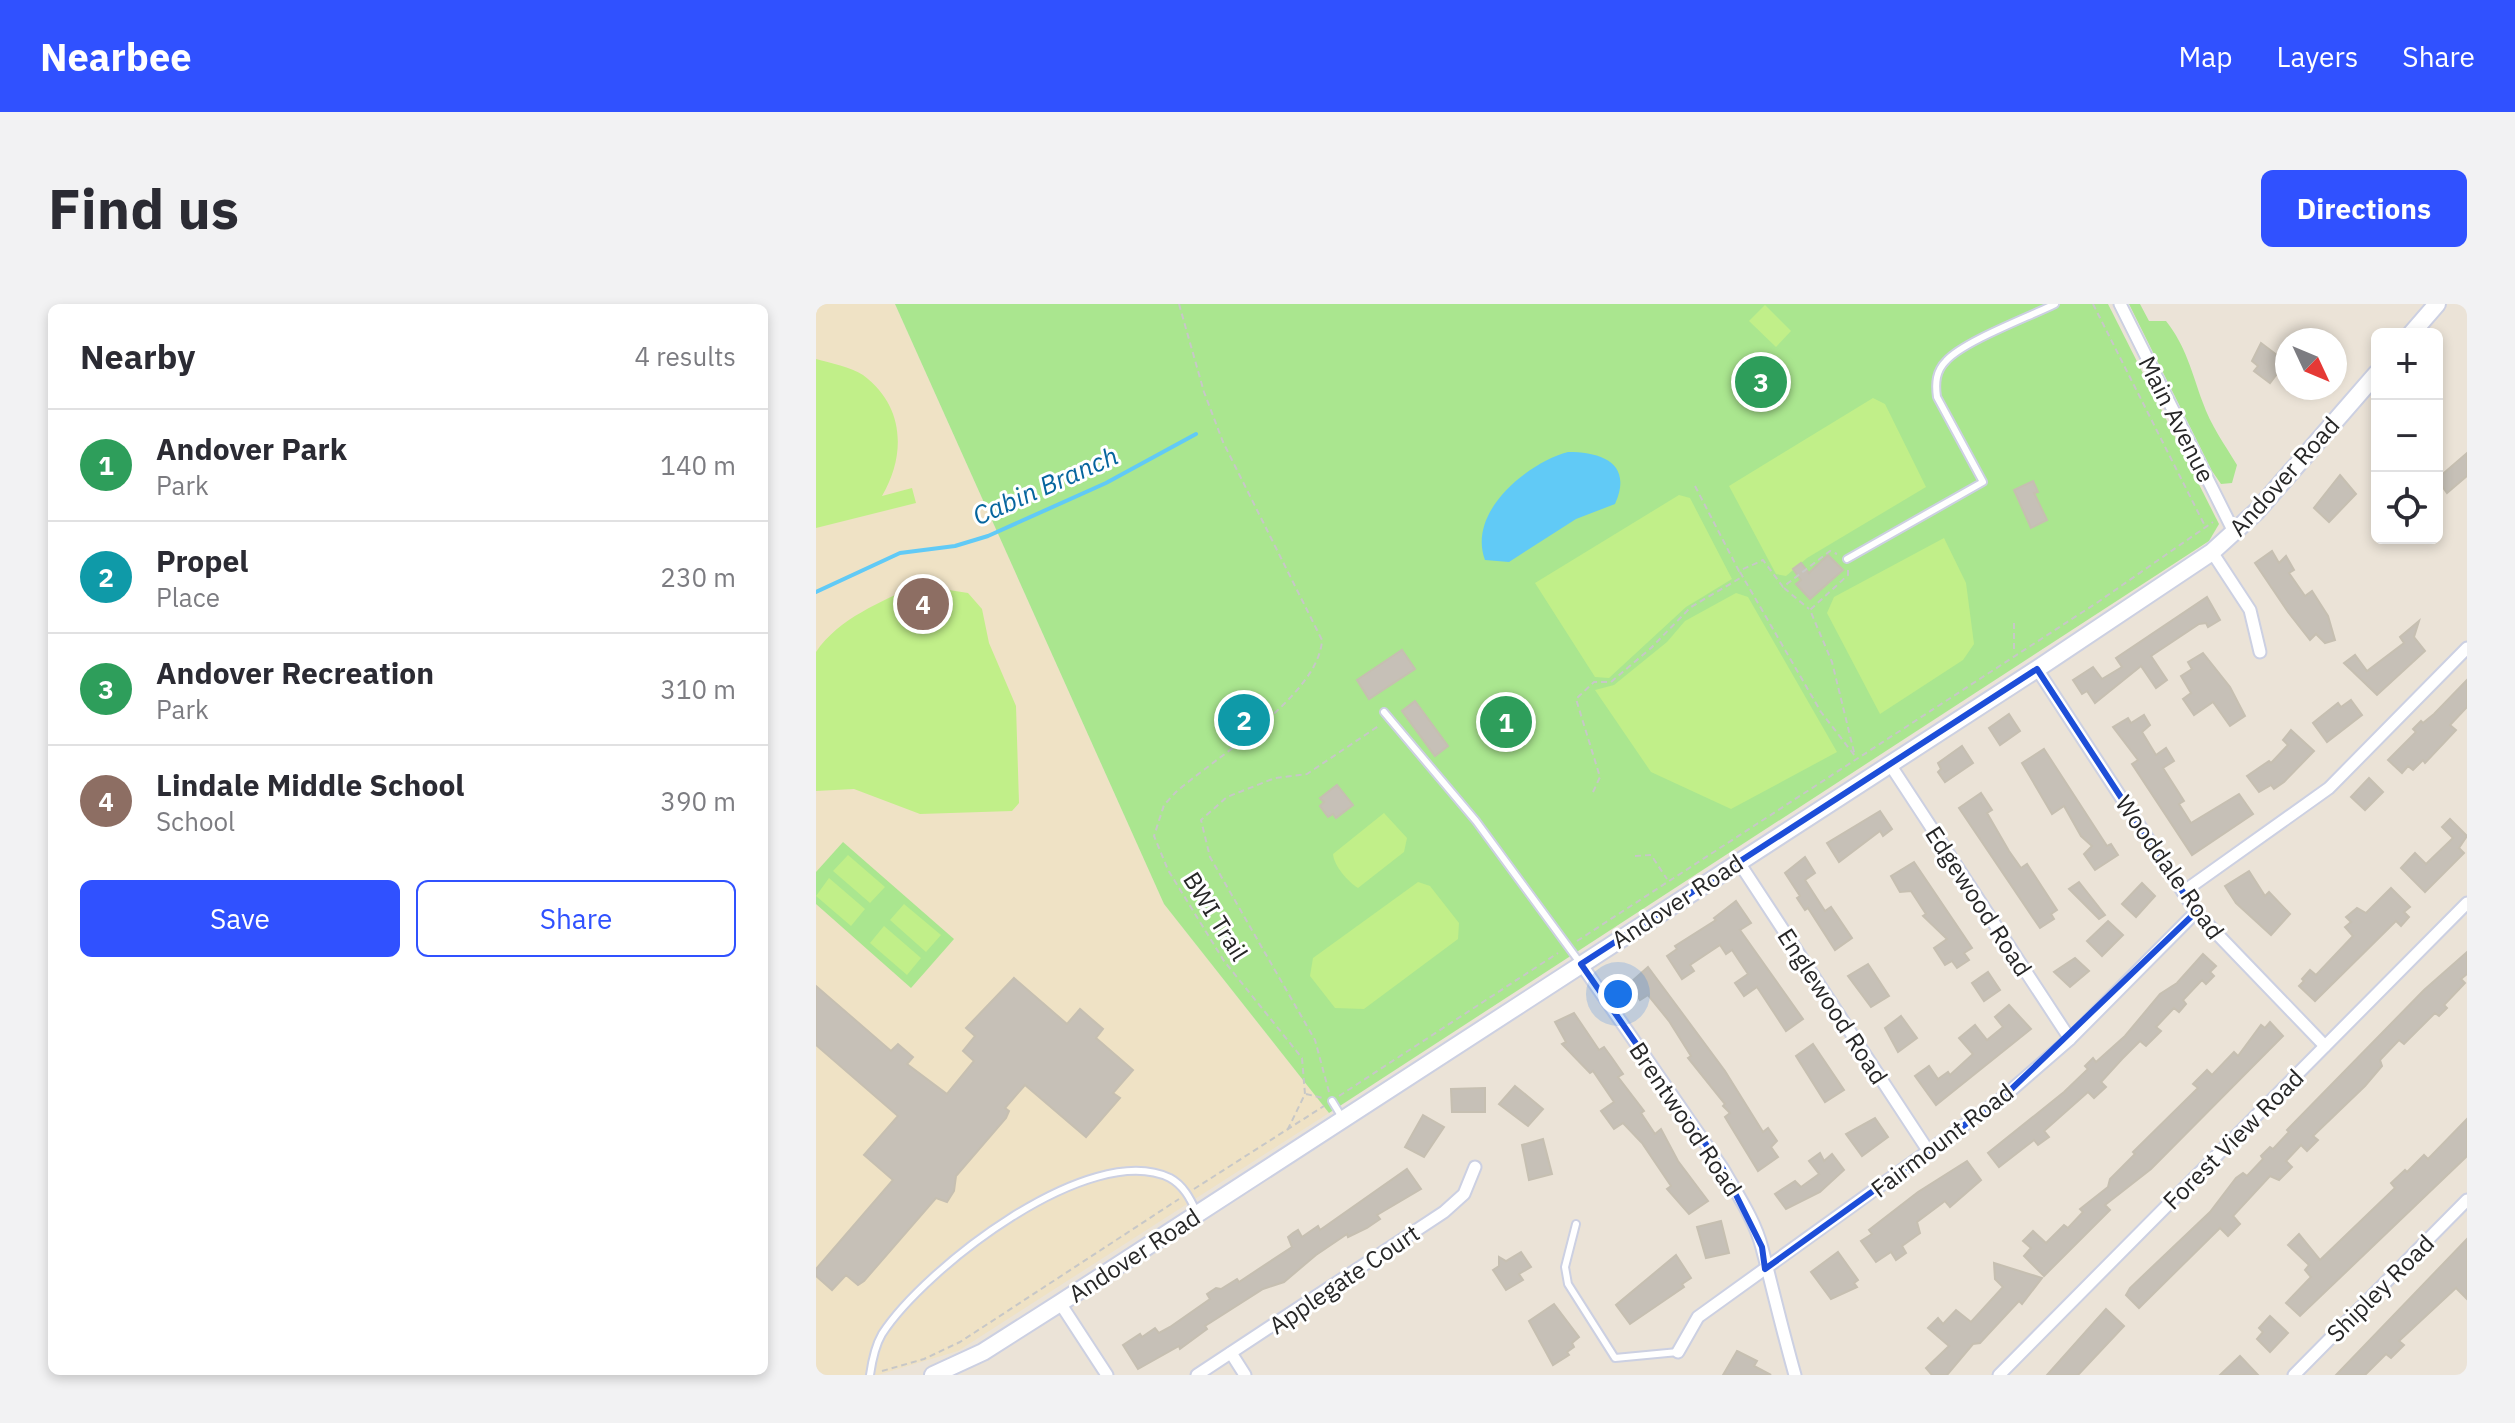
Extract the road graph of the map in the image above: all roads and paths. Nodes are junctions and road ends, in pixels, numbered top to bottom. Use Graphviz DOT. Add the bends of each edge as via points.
graph roads {
  1 [pos="1179,304"];
  2 [pos="2055,304"];
  3 [pos="2093,304"];
  4 [pos="2120,304"];
  5 [pos="2437,304"];
  6 [pos="2416,328"];
  7 [pos="2371,380"];
  8 [pos="1695,486"];
  9 [pos="2217,518"];
  10 [pos="2206,527"];
  11 [pos="2235,534"];
  12 [pos="2212,552"];
  13 [pos="1847,559"];
  14 [pos="1739,571"];
  15 [pos="1742,577"];
  16 [pos="1783,587"];
  17 [pos="1810,610"];
  18 [pos="2014,623"];
  19 [pos="2467,648"];
  20 [pos="2260,652"];
  21 [pos="2015,655"];
  22 [pos="2037,669"];
  23 [pos="1384,712"];
  24 [pos="1390,719"];
  25 [pos="1856,757"];
  26 [pos="1889,763"];
  27 [pos="1593,792"];
  28 [pos="1635,856"];
  29 [pos="1738,861"];
  30 [pos="1668,880"];
  31 [pos="2183,892"];
  32 [pos="2467,903"];
  33 [pos="2196,912"];
  34 [pos="1566,948"];
  35 [pos="1581,964"];
  36 [pos="2070,1039"];
  37 [pos="2325,1046"];
  38 [pos="1305,1094"];
  39 [pos="1332,1101"];
  40 [pos="1343,1119"];
  41 [pos="1286,1132"];
  42 [pos="1929,1152"];
  43 [pos="1475,1167"];
  44 [pos="1187,1193"];
  45 [pos="2466,1203"];
  46 [pos="1198,1214"];
  47 [pos="1576,1224"];
  48 [pos="1765,1269"];
  49 [pos="1060,1303"];
  50 [pos="1678,1352"];
  51 [pos="1231,1353"];
  52 [pos="870,1374"];
  53 [pos="933,1375"];
  54 [pos="1107,1375"];
  55 [pos="1197,1375"];
  56 [pos="1245,1375"];
  57 [pos="1795,1375"];
  58 [pos="1999,1375"];
  59 [pos="2294,1375"];
  1 -- 38 [label="path, BWI Trail" via="1223,442 1322,640 1322,652 1303,684 1164,805 1154,836 1168,870 1224,961 1302,1058"];
  2 -- 13 [label="lane" via="1956,353 1939,370 1937,397 1983,482"];
  3 -- 10 [label="path"];
  4 -- 11 [label="street, Main Avenue"];
  5 -- 6 [label="street"];
  7 -- 11 [label="street, Andover Road"];
  8 -- 14 [label="path"];
  9 -- 10 [label="path"];
  10 -- 21 [label="path"];
  11 -- 12 [label="street, Andover Road"];
  12 -- 20 [label="street" via="2250,610"];
  12 -- 22 [label="street, Andover Road"];
  13 -- 16 [label="path" via="1830,551"];
  13 -- 17 [label="path" via="1848,575"];
  14 -- 15 [label="path"];
  14 -- 16 [label="path" via="1763,560"];
  15 -- 25 [label="path" via="1821,712"];
  15 -- 27 [label="path" via="1691,607 1611,682 1594,682 1576,699 1600,777"];
  16 -- 17 [label="path"];
  17 -- 25 [label="path" via="1832,662"];
  18 -- 21 [label="path"];
  19 -- 31 [label="street" via="2329,788"];
  21 -- 25 [label="path"];
  22 -- 26 [label="street, Andover Road"];
  22 -- 31 [label="street, Wooddale Road"];
  23 -- 24 [label="lane"];
  24 -- 34 [label="lane" via="1476,821"];
  24 -- 39 [label="path" via="1307,774 1275,778 1227,797 1201,820 1210,857 1315,1040"];
  25 -- 30 [label="path"];
  26 -- 29 [label="street, Andover Road"];
  26 -- 36 [label="street, Edgewood Road"];
  28 -- 30 [label="path" via="1651,855"];
  29 -- 35 [label="street, Andover Road"];
  29 -- 42 [label="street, Englewood Road"];
  30 -- 34 [label="path"];
  31 -- 33 [label="street, Wooddale Road"];
  32 -- 37 [label="street, Forest View Road"];
  33 -- 36 [label="street, Fairmount Road"];
  33 -- 37 [label="street, Wooddale Road"];
  34 -- 35 [label="lane"];
  34 -- 39 [label="path"];
  35 -- 40 [label="street, Andover Road"];
  35 -- 48 [label="street, Brentwood Road" via="1723,1169 1762,1247"];
  36 -- 42 [label="street, Fairmount Road"];
  37 -- 58 [label="street, Forest View Road"];
  38 -- 39 [label="path"];
  38 -- 41 [label="path"];
  39 -- 40 [label="lane"];
  39 -- 41 [label="path"];
  40 -- 46 [label="street, Andover Road"];
  41 -- 44 [label="path"];
  42 -- 48 [label="street, Fairmount Road"];
  43 -- 51 [label="street, Applegate Court" via="1464,1194 1444,1212"];
  44 -- 46 [label="lane"];
  44 -- 52 [label="path" via="960,1342"];
  44 -- 52 [label="lane" via="1170,1178 1123,1170 1037,1202 961,1251 907,1305 882,1334"];
  45 -- 59 [label="street, Shipley Road"];
  46 -- 49 [label="street, Andover Road"];
  47 -- 50 [label="lane" via="1565,1267 1568,1284 1615,1358"];
  48 -- 50 [label="street, Fairmount Road" via="1698,1317"];
  48 -- 57 [label="street, Brentwood Road"];
  49 -- 53 [label="street, Andover Road" via="983,1352"];
  49 -- 54 [label="street"];
  51 -- 55 [label="street, Applegate Court"];
  51 -- 56 [label="street"];
}
